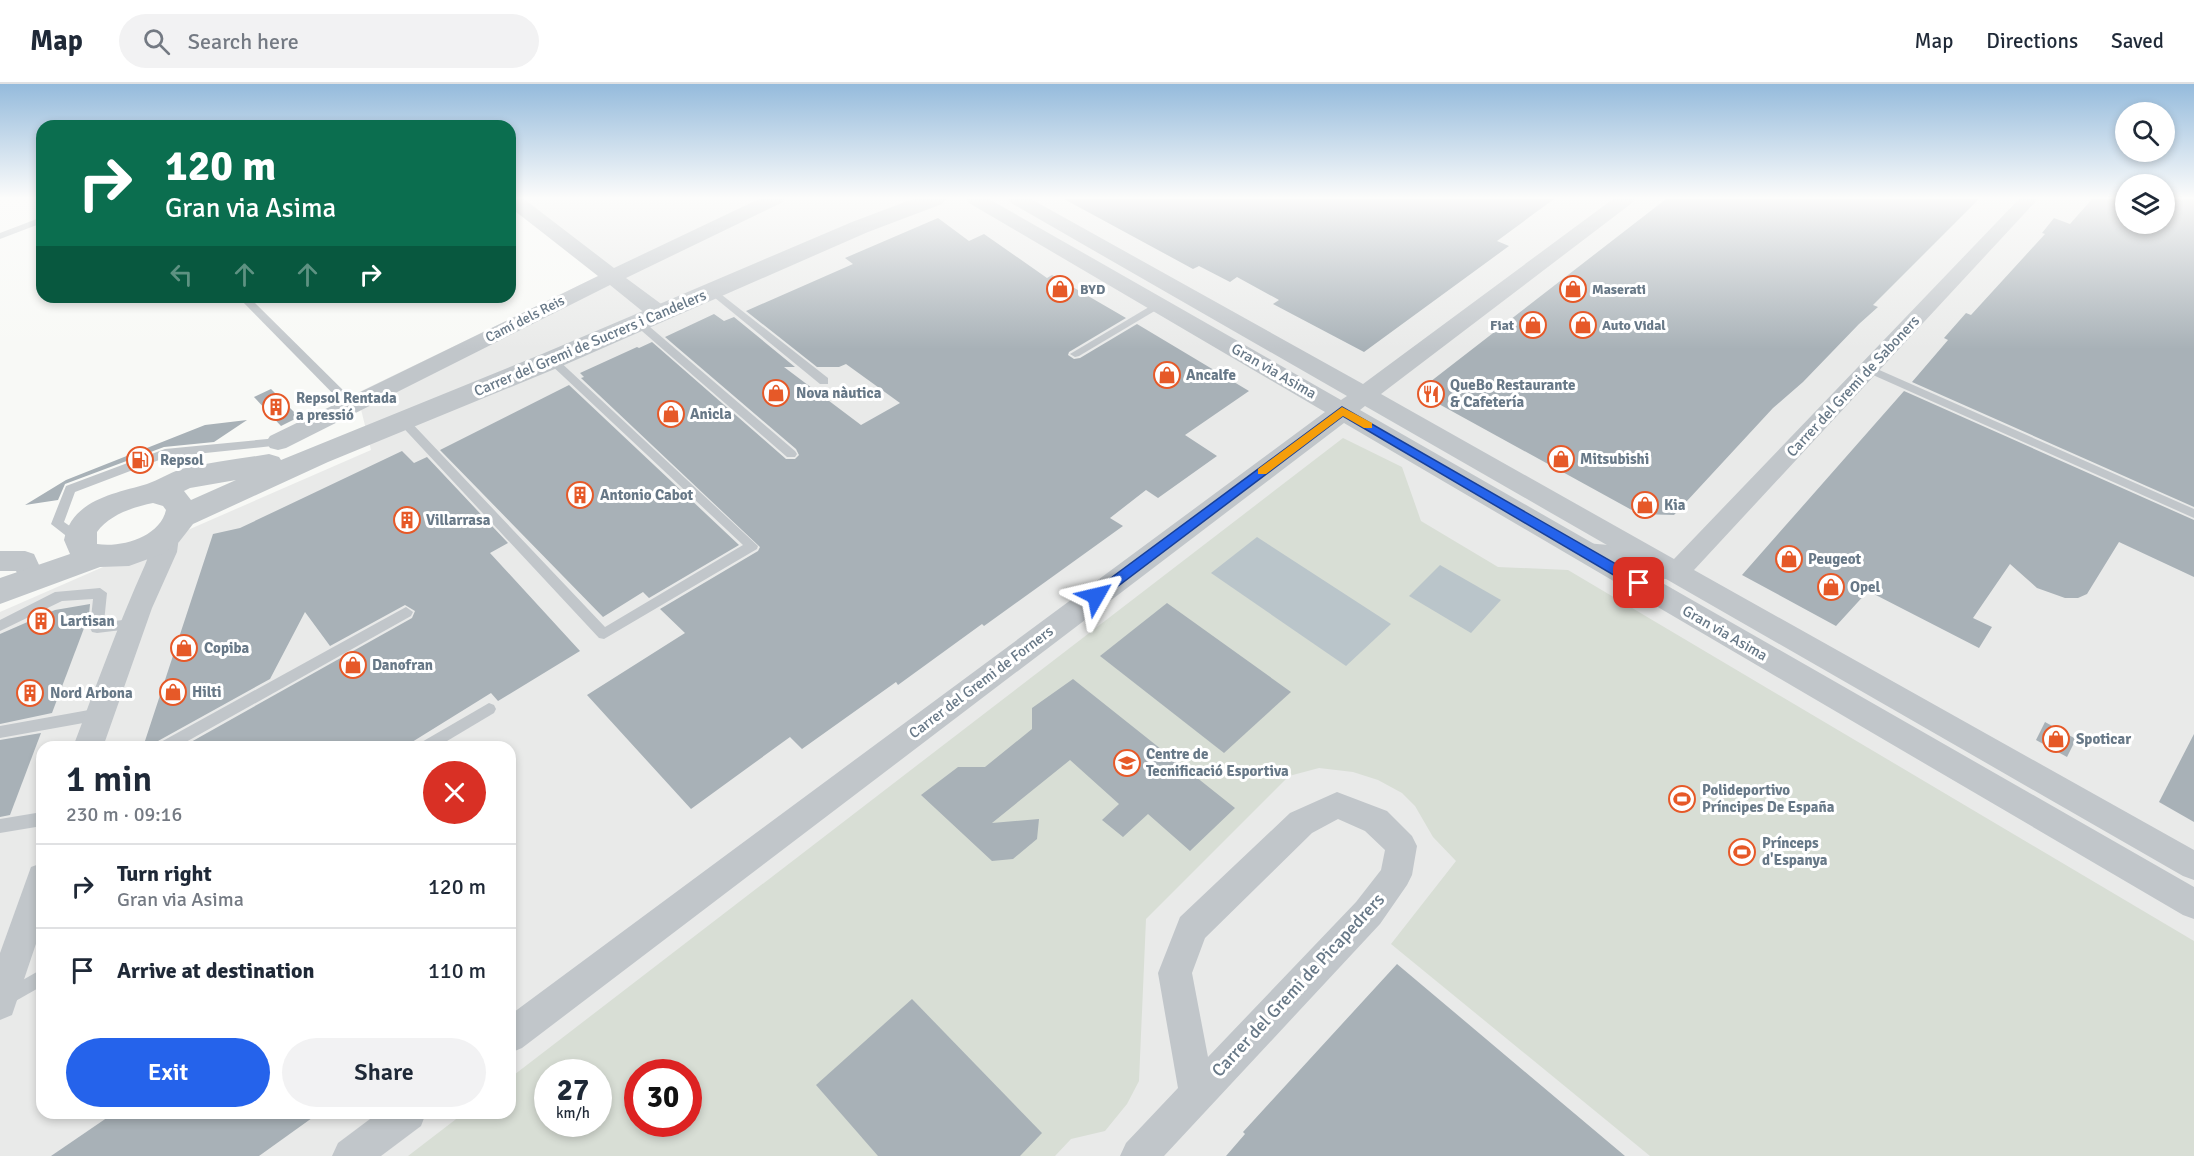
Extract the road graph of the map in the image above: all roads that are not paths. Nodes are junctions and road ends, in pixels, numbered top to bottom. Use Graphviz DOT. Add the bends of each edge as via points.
graph roads {
  1 [pos="578,249"];
  2 [pos="669,249"];
  3 [pos="809,249"];
  4 [pos="1063,249"];
  5 [pos="1100,249"];
  6 [pos="1557,249"];
  7 [pos="1982,249"];
  8 [pos="613,276"];
  9 [pos="712,291"];
  10 [pos="249,303"];
  11 [pos="1159,304"];
  12 [pos="649,319"];
  13 [pos="1075,354"];
  14 [pos="552,360"];
  15 [pos="1868,369"];
  16 [pos="824,381"];
  17 [pos="1353,404"];
  18 [pos="352,406"];
  19 [pos="402,420"];
  20 [pos="278,442"];
  21 [pos="318,454"];
  22 [pos="791,454"];
  23 [pos="153,493"];
  24 [pos="2194,514"];
  25 [pos="174,527"];
  26 [pos="1577,548"];
  27 [pos="90,550"];
  28 [pos="0,561"];
  29 [pos="1676,573"];
  30 [pos="32,578"];
  31 [pos="149,584"];
  32 [pos="0,592"];
  33 [pos="406,612"];
  34 [pos="133,624"];
  35 [pos="0,626"];
  36 [pos="489,709"];
  37 [pos="100,714"];
  38 [pos="0,732"];
  39 [pos="90,741"];
  40 [pos="175,741"];
  41 [pos="435,741"];
  42 [pos="36,820"];
  43 [pos="0,826"];
  44 [pos="2194,866"];
  45 [pos="36,890"];
  46 [pos="2194,904"];
  47 [pos="10,945"];
  48 [pos="36,981"];
  49 [pos="0,1003"];
  50 [pos="516,1032"];
  51 [pos="1197,1094"];
  52 [pos="400,1119"];
  53 [pos="351,1156"];
  54 [pos="1139,1156"];
  1 -- 8 [label="street"];
  2 -- 8 [label="street, Camí dels Reis"];
  3 -- 9 [label="street, Carrer del Gremi de Sucrers i Candelers"];
  4 -- 11 [label="street, Gran via Asima"];
  5 -- 17 [label="street, Gran via Asima"];
  6 -- 17 [label="street, Carrer del Gremi de Forners"];
  7 -- 15 [label="street, Carrer del Gremi de Saboners"];
  8 -- 12 [label="street"];
  8 -- 18 [label="street, Camí dels Reis"];
  9 -- 12 [label="street, Carrer del Gremi de Sucrers i Candelers"];
  9 -- 16 [label="lane"];
  10 -- 18 [label="lane"];
  11 -- 13 [label="lane"];
  11 -- 17 [label="street, Gran via Asima"];
  12 -- 14 [label="street, Carrer del Gremi de Sucrers i Candelers"];
  12 -- 22 [label="lane"];
  14 -- 19 [label="street, Carrer del Gremi de Sucrers i Candelers"];
  14 -- 19 [label="lane" via="752,546 604,634"];
  15 -- 24 [label="lane"];
  15 -- 29 [label="street, Carrer del Gremi de Saboners"];
  17 -- 26 [label="street, Gran via Asima"];
  17 -- 29 [label="street, Gran via Asima"];
  17 -- 50 [label="street, Carrer del Gremi de Forners"];
  18 -- 20 [label="street, Camí dels Reis"];
  19 -- 21 [label="street, Carrer del Gremi de Sucrers i Candelers"];
  20 -- 21 [label="street"];
  20 -- 27 [label="lane" via="165,453 70,489 57,524"];
  21 -- 23 [label="street, Carrer del Gremi de Sucrers i Candelers" via="184,479"];
  21 -- 25 [label="street, Carrer del Gremi de Sucrers i Candelers"];
  23 -- 25 [label="street" via="167,494 182,507"];
  23 -- 27 [label="street, Carrer del Gremi de Sucrers i Candelers" via="128,498 90,519 82,530"];
  25 -- 27 [label="street, Carrer del Gremi de Sucrers i Candelers" via="138,552"];
  25 -- 31 [label="street"];
  26 -- 29 [label="lane" via="1604,548 1652,575"];
  26 -- 46 [label="street, Gran via Asima"];
  27 -- 30 [label="street"];
  27 -- 31 [label="street" via="132,564"];
  28 -- 30 [label="street" via="25,561"];
  29 -- 44 [label="street, Gran via Asima"];
  30 -- 32 [label="street"];
  31 -- 34 [label="street"];
  33 -- 40 [label="lane"];
  34 -- 35 [label="lane" via="97,628 100,593 60,596"];
  34 -- 37 [label="street"];
  36 -- 41 [label="lane"];
  37 -- 38 [label="lane"];
  37 -- 39 [label="street"];
  42 -- 43 [label="lane"];
  45 -- 47 [label="street"];
  47 -- 49 [label="street"];
  48 -- 49 [label="lane"];
  51 -- 51 [label="street, Carrer del Gremi de Picapedrers" via="1368,913 1396,875 1401,846 1376,821 1337,805 1301,823 1192,928 1175,973"];
  51 -- 54 [label="street, Carrer del Gremi de Picapedrers"];
  52 -- 53 [label="street"];
}
